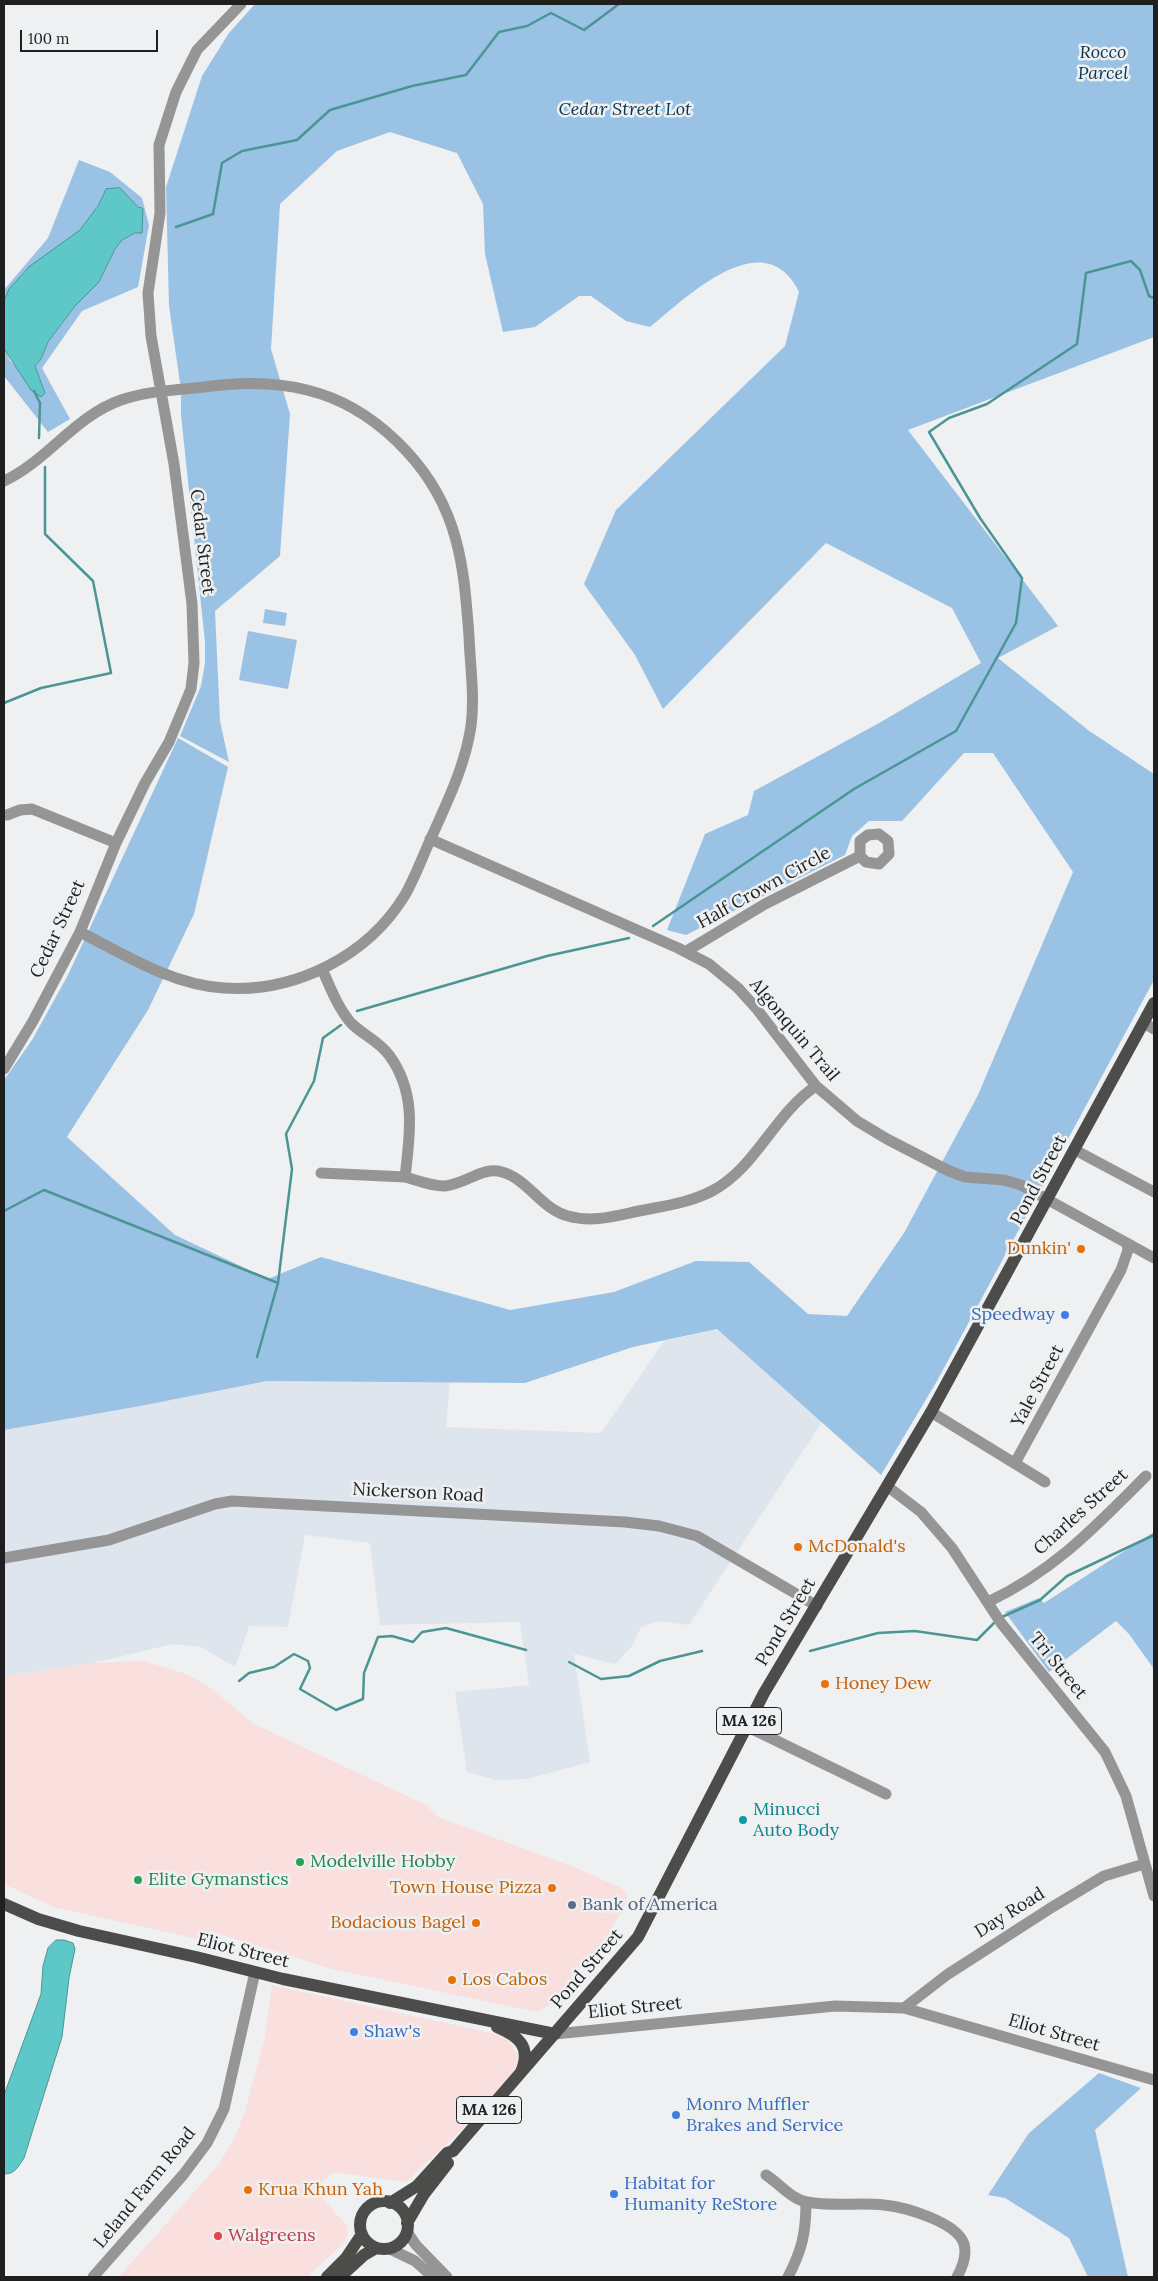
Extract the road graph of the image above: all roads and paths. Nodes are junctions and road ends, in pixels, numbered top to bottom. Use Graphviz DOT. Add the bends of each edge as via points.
graph roads {
  1 [pos="241,4"];
  2 [pos="162,392"];
  3 [pos="4,481"];
  4 [pos="7,815"];
  5 [pos="430,839"];
  6 [pos="116,843"];
  7 [pos="860,856"];
  8 [pos="80,932"];
  9 [pos="685,952"];
  10 [pos="322,969"];
  11 [pos="1154,1003"];
  12 [pos="1149,1026"];
  13 [pos="4,1069"];
  14 [pos="816,1086"];
  15 [pos="1075,1150"];
  16 [pos="321,1173"];
  17 [pos="404,1177"];
  18 [pos="1154,1192"];
  19 [pos="1049,1199"];
  20 [pos="1127,1243"];
  21 [pos="1154,1258"];
  22 [pos="931,1412"];
  23 [pos="1015,1463"];
  24 [pos="1146,1476"];
  25 [pos="1045,1482"];
  26 [pos="887,1486"];
  27 [pos="4,1558"];
  28 [pos="988,1602"];
  29 [pos="816,1606"];
  30 [pos="746,1726"];
  31 [pos="886,1794"];
  32 [pos="1144,1864"];
  33 [pos="1154,1896"];
  34 [pos="4,1904"];
  35 [pos="255,1972"];
  36 [pos="904,2008"];
  37 [pos="485,2019"];
  38 [pos="555,2034"];
  39 [pos="520,2074"];
  40 [pos="1154,2076"];
  41 [pos="453,2151"];
  42 [pos="766,2175"];
  43 [pos="806,2202"];
  44 [pos="390,2203"];
  45 [pos="407,2227"];
  46 [pos="362,2234"];
  47 [pos="376,2248"];
  48 [pos="390,2248"];
  49 [pos="431,2268"];
  50 [pos="962,2275"];
  51 [pos="93,2277"];
  52 [pos="327,2277"];
  53 [pos="340,2277"];
  54 [pos="447,2277"];
  55 [pos="788,2277"];
  1 -- 2 [label="street, Cedar Street" via="197,50 176,92 159,145 160,213 148,293 151,336"];
  2 -- 3 [label="street" via="121,400 102,409"];
  2 -- 5 [label="street" via="250,382 309,390 340,403 376,425 410,455 432,482 451,524 462,562 472,690 471,723 462,764"];
  2 -- 6 [label="street, Cedar Street" via="192,604 193,676 185,707 169,742"];
  4 -- 6 [label="street" via="32,809"];
  5 -- 9 [label="street, Algonquin Trail"];
  5 -- 10 [label="street" via="404,897 377,931 359,947"];
  6 -- 8 [label="street, Cedar Street"];
  7 -- 9 [label="street, Half Crown Circle" via="765,904"];
  8 -- 10 [label="street" via="172,976 205,986 261,988"];
  8 -- 13 [label="street, Cedar Street" via="33,1022"];
  9 -- 14 [label="street, Algonquin Trail" via="709,964 738,988"];
  10 -- 17 [label="street" via="350,1022 382,1047 399,1072 411,1120"];
  11 -- 12 [label="main road, Pond Street / MA 126"];
  12 -- 15 [label="main road, Pond Street / MA 126"];
  14 -- 17 [label="street" via="797,1100 738,1172 713,1190 686,1201 602,1218 579,1219 555,1211 514,1177 499,1171 486,1170 465,1182 444,1186"];
  14 -- 19 [label="street, Algonquin Trail" via="845,1112 872,1130 949,1171 965,1177 1022,1185"];
  15 -- 18 [label="street"];
  15 -- 19 [label="main road, Pond Street / MA 126"];
  16 -- 17 [label="street"];
  19 -- 20 [label="street, Algonquin Trail"];
  19 -- 22 [label="main road, Pond Street / MA 126"];
  20 -- 21 [label="street, Algonquin Trail"];
  20 -- 23 [label="street, Yale Street" via="1128,1250 1120,1270"];
  22 -- 23 [label="street"];
  22 -- 26 [label="main road, Pond Street / MA 126"];
  23 -- 25 [label="street"];
  24 -- 28 [label="street, Charles Street" via="1063,1556 1017,1588"];
  26 -- 28 [label="street, Tri Street" via="911,1503 933,1525"];
  26 -- 29 [label="main road, Pond Street / MA 126"];
  27 -- 29 [label="street, Nickerson Road" via="109,1540 207,1506 232,1501 605,1521 659,1526 698,1536"];
  28 -- 32 [label="street, Tri Street" via="1112,1764 1126,1796"];
  29 -- 30 [label="main road, Pond Street / MA 126"];
  30 -- 31 [label="street"];
  30 -- 38 [label="main road, Pond Street / MA 126" via="638,1937"];
  32 -- 33 [label="street, Tri Street"];
  32 -- 36 [label="street, Day Road" via="1104,1876 1049,1909 956,1968"];
  34 -- 35 [label="main road, Eliot Street" via="38,1919 79,1931"];
  35 -- 37 [label="main road, Eliot Street"];
  35 -- 51 [label="street, Leland Farm Road" via="224,2109 206,2143 178,2181"];
  36 -- 38 [label="street, Eliot Street" via="835,2006"];
  36 -- 40 [label="street, Eliot Street"];
  37 -- 38 [label="main road, Eliot Street"];
  37 -- 39 [label="main road" via="521,2041 525,2056"];
  38 -- 39 [label="main road, Pond Street / MA 126"];
  39 -- 41 [label="main road, Pond Street / MA 126"];
  41 -- 44 [label="main road, Pond Street / MA 126" via="447,2153 417,2186"];
  41 -- 45 [label="main road, Pond Street / MA 126" via="451,2159 424,2194"];
  42 -- 43 [label="street"];
  43 -- 50 [label="street" via="883,2205 922,2214 956,2232 963,2242 966,2252"];
  43 -- 55 [label="street" via="806,2230"];
  44 -- 45 [label="main road" via="402,2210"];
  44 -- 46 [label="main road, MA 126" via="376,2203 364,2212 360,2226"];
  45 -- 48 [label="main road, MA 126" via="399,2243"];
  45 -- 49 [label="street"];
  46 -- 47 [label="main road"];
  46 -- 52 [label="main road, MA 126" via="346,2258"];
  47 -- 48 [label="main road"];
  47 -- 53 [label="main road"];
  48 -- 49 [label="street"];
  49 -- 54 [label="street"];
}
